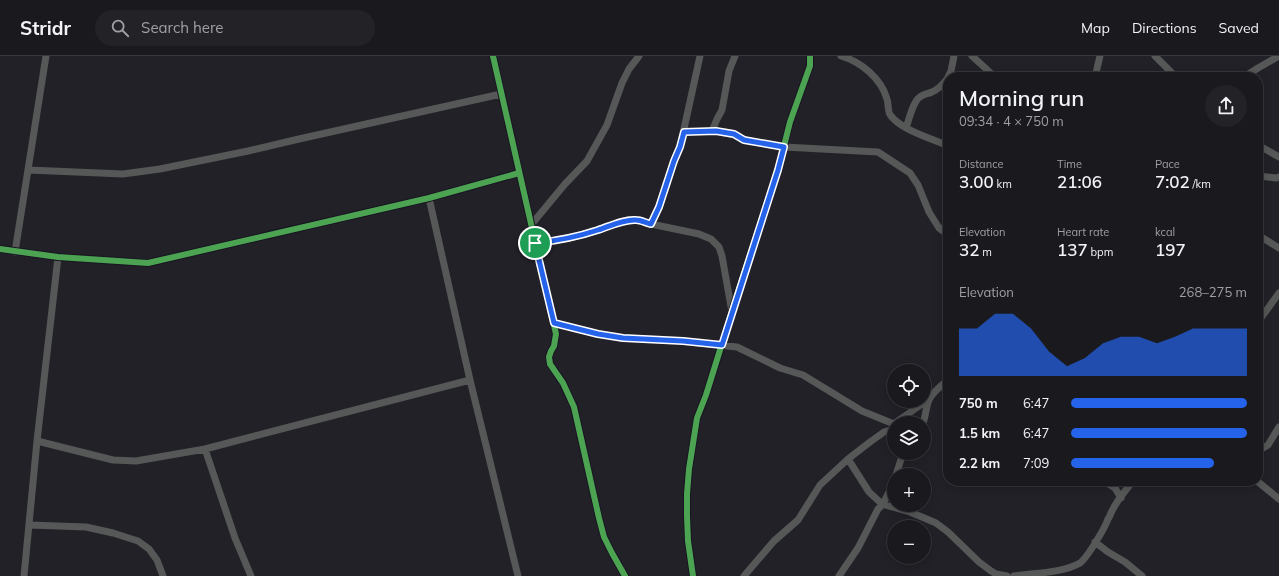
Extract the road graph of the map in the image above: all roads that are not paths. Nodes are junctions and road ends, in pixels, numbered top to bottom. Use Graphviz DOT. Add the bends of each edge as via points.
graph roads {
  1 [pos="46,56"];
  2 [pos="493,56"];
  3 [pos="639,56"];
  4 [pos="700,56"];
  5 [pos="735,56"];
  6 [pos="810,56"];
  7 [pos="841,56"];
  8 [pos="954,56"];
  9 [pos="972,56"];
  10 [pos="1155,56"];
  11 [pos="1279,56"];
  12 [pos="1101,57"];
  13 [pos="950,72"];
  14 [pos="990,72"];
  15 [pos="1096,72"];
  16 [pos="1171,72"];
  17 [pos="1252,72"];
  18 [pos="943,83"];
  19 [pos="501,94"];
  20 [pos="906,128"];
  21 [pos="712,131"];
  22 [pos="684,132"];
  23 [pos="943,144"];
  24 [pos="784,147"];
  25 [pos="1263,148"];
  26 [pos="1279,157"];
  27 [pos="28,170"];
  28 [pos="519,174"];
  29 [pos="1263,177"];
  30 [pos="1278,179"];
  31 [pos="429,198"];
  32 [pos="651,224"];
  33 [pos="531,225"];
  34 [pos="943,231"];
  35 [pos="1263,238"];
  36 [pos="535,243"];
  37 [pos="1279,248"];
  38 [pos="0,249"];
  39 [pos="15,252"];
  40 [pos="58,257"];
  41 [pos="1279,293"];
  42 [pos="732,314"];
  43 [pos="1263,315"];
  44 [pos="554,323"];
  45 [pos="722,345"];
  46 [pos="470,380"];
  47 [pos="943,385"];
  48 [pos="931,397"];
  49 [pos="916,408"];
  50 [pos="905,416"];
  51 [pos="887,421"];
  52 [pos="1279,426"];
  53 [pos="887,430"];
  54 [pos="887,431"];
  55 [pos="884,432"];
  56 [pos="37,441"];
  57 [pos="1263,448"];
  58 [pos="205,449"];
  59 [pos="848,459"];
  60 [pos="1112,486"];
  61 [pos="1129,486"];
  62 [pos="1263,486"];
  63 [pos="887,496"];
  64 [pos="1121,498"];
  65 [pos="1279,498"];
  66 [pos="883,504"];
  67 [pos="28,526"];
  68 [pos="1095,542"];
  69 [pos="24,576"];
  70 [pos="163,576"];
  71 [pos="251,576"];
  72 [pos="518,576"];
  73 [pos="625,576"];
  74 [pos="693,576"];
  75 [pos="744,576"];
  76 [pos="838,576"];
  77 [pos="1007,576"];
  78 [pos="1014,576"];
  79 [pos="1142,576"];
  1 -- 27 [label="street"];
  2 -- 19 [label="street"];
  3 -- 33 [label="street" via="622,83 607,125 587,161 564,184"];
  4 -- 22 [label="street"];
  5 -- 21 [label="street" via="729,71 722,110"];
  6 -- 24 [label="street" via="810,66"];
  7 -- 20 [label="street" via="862,66 874,76 883,90 890,115"];
  8 -- 13 [label="street"];
  9 -- 14 [label="street"];
  10 -- 16 [label="street"];
  11 -- 17 [label="street"];
  12 -- 15 [label="street"];
  18 -- 20 [label="street" via="934,91 920,96"];
  19 -- 27 [label="street" via="160,169 123,174"];
  19 -- 28 [label="street"];
  20 -- 23 [label="street"];
  21 -- 22 [label="street"];
  21 -- 24 [label="street"];
  22 -- 32 [label="street"];
  24 -- 34 [label="street" via="878,152 910,173 929,212"];
  24 -- 42 [label="street"];
  25 -- 26 [label="street"];
  27 -- 39 [label="street"];
  28 -- 31 [label="street"];
  28 -- 33 [label="street"];
  29 -- 30 [label="street"];
  31 -- 40 [label="street" via="148,262"];
  31 -- 46 [label="street"];
  32 -- 36 [label="street" via="628,220 579,236"];
  32 -- 42 [label="street" via="699,234 711,239 719,247"];
  33 -- 36 [label="street"];
  35 -- 37 [label="street"];
  36 -- 44 [label="street"];
  38 -- 39 [label="street"];
  39 -- 40 [label="street"];
  40 -- 56 [label="street"];
  41 -- 43 [label="street"];
  42 -- 45 [label="street"];
  44 -- 45 [label="street" via="623,338"];
  44 -- 73 [label="street" via="556,340 549,357 550,364 564,383 574,407 604,537"];
  45 -- 51 [label="street" via="737,347 780,368 803,375 862,412"];
  45 -- 74 [label="street" via="698,418 689,469 687,516"];
  46 -- 58 [label="street"];
  46 -- 72 [label="street"];
  47 -- 48 [label="street"];
  49 -- 50 [label="street"];
  52 -- 57 [label="street"];
  53 -- 55 [label="street"];
  54 -- 55 [label="street"];
  55 -- 59 [label="street"];
  56 -- 58 [label="street" via="114,460 136,461"];
  56 -- 67 [label="street"];
  58 -- 71 [label="street" via="235,538"];
  59 -- 66 [label="street" via="869,492"];
  59 -- 75 [label="street" via="820,485 798,520 774,541"];
  60 -- 64 [label="street"];
  61 -- 64 [label="street"];
  62 -- 65 [label="street"];
  63 -- 66 [label="street"];
  64 -- 68 [label="street"];
  66 -- 76 [label="street" via="858,548"];
  66 -- 77 [label="street" via="936,523 991,571"];
  67 -- 69 [label="street"];
  67 -- 70 [label="street" via="86,527 138,541 149,549 157,560"];
  68 -- 78 [label="street" via="1080,563 1062,569"];
  68 -- 79 [label="street"];
}
